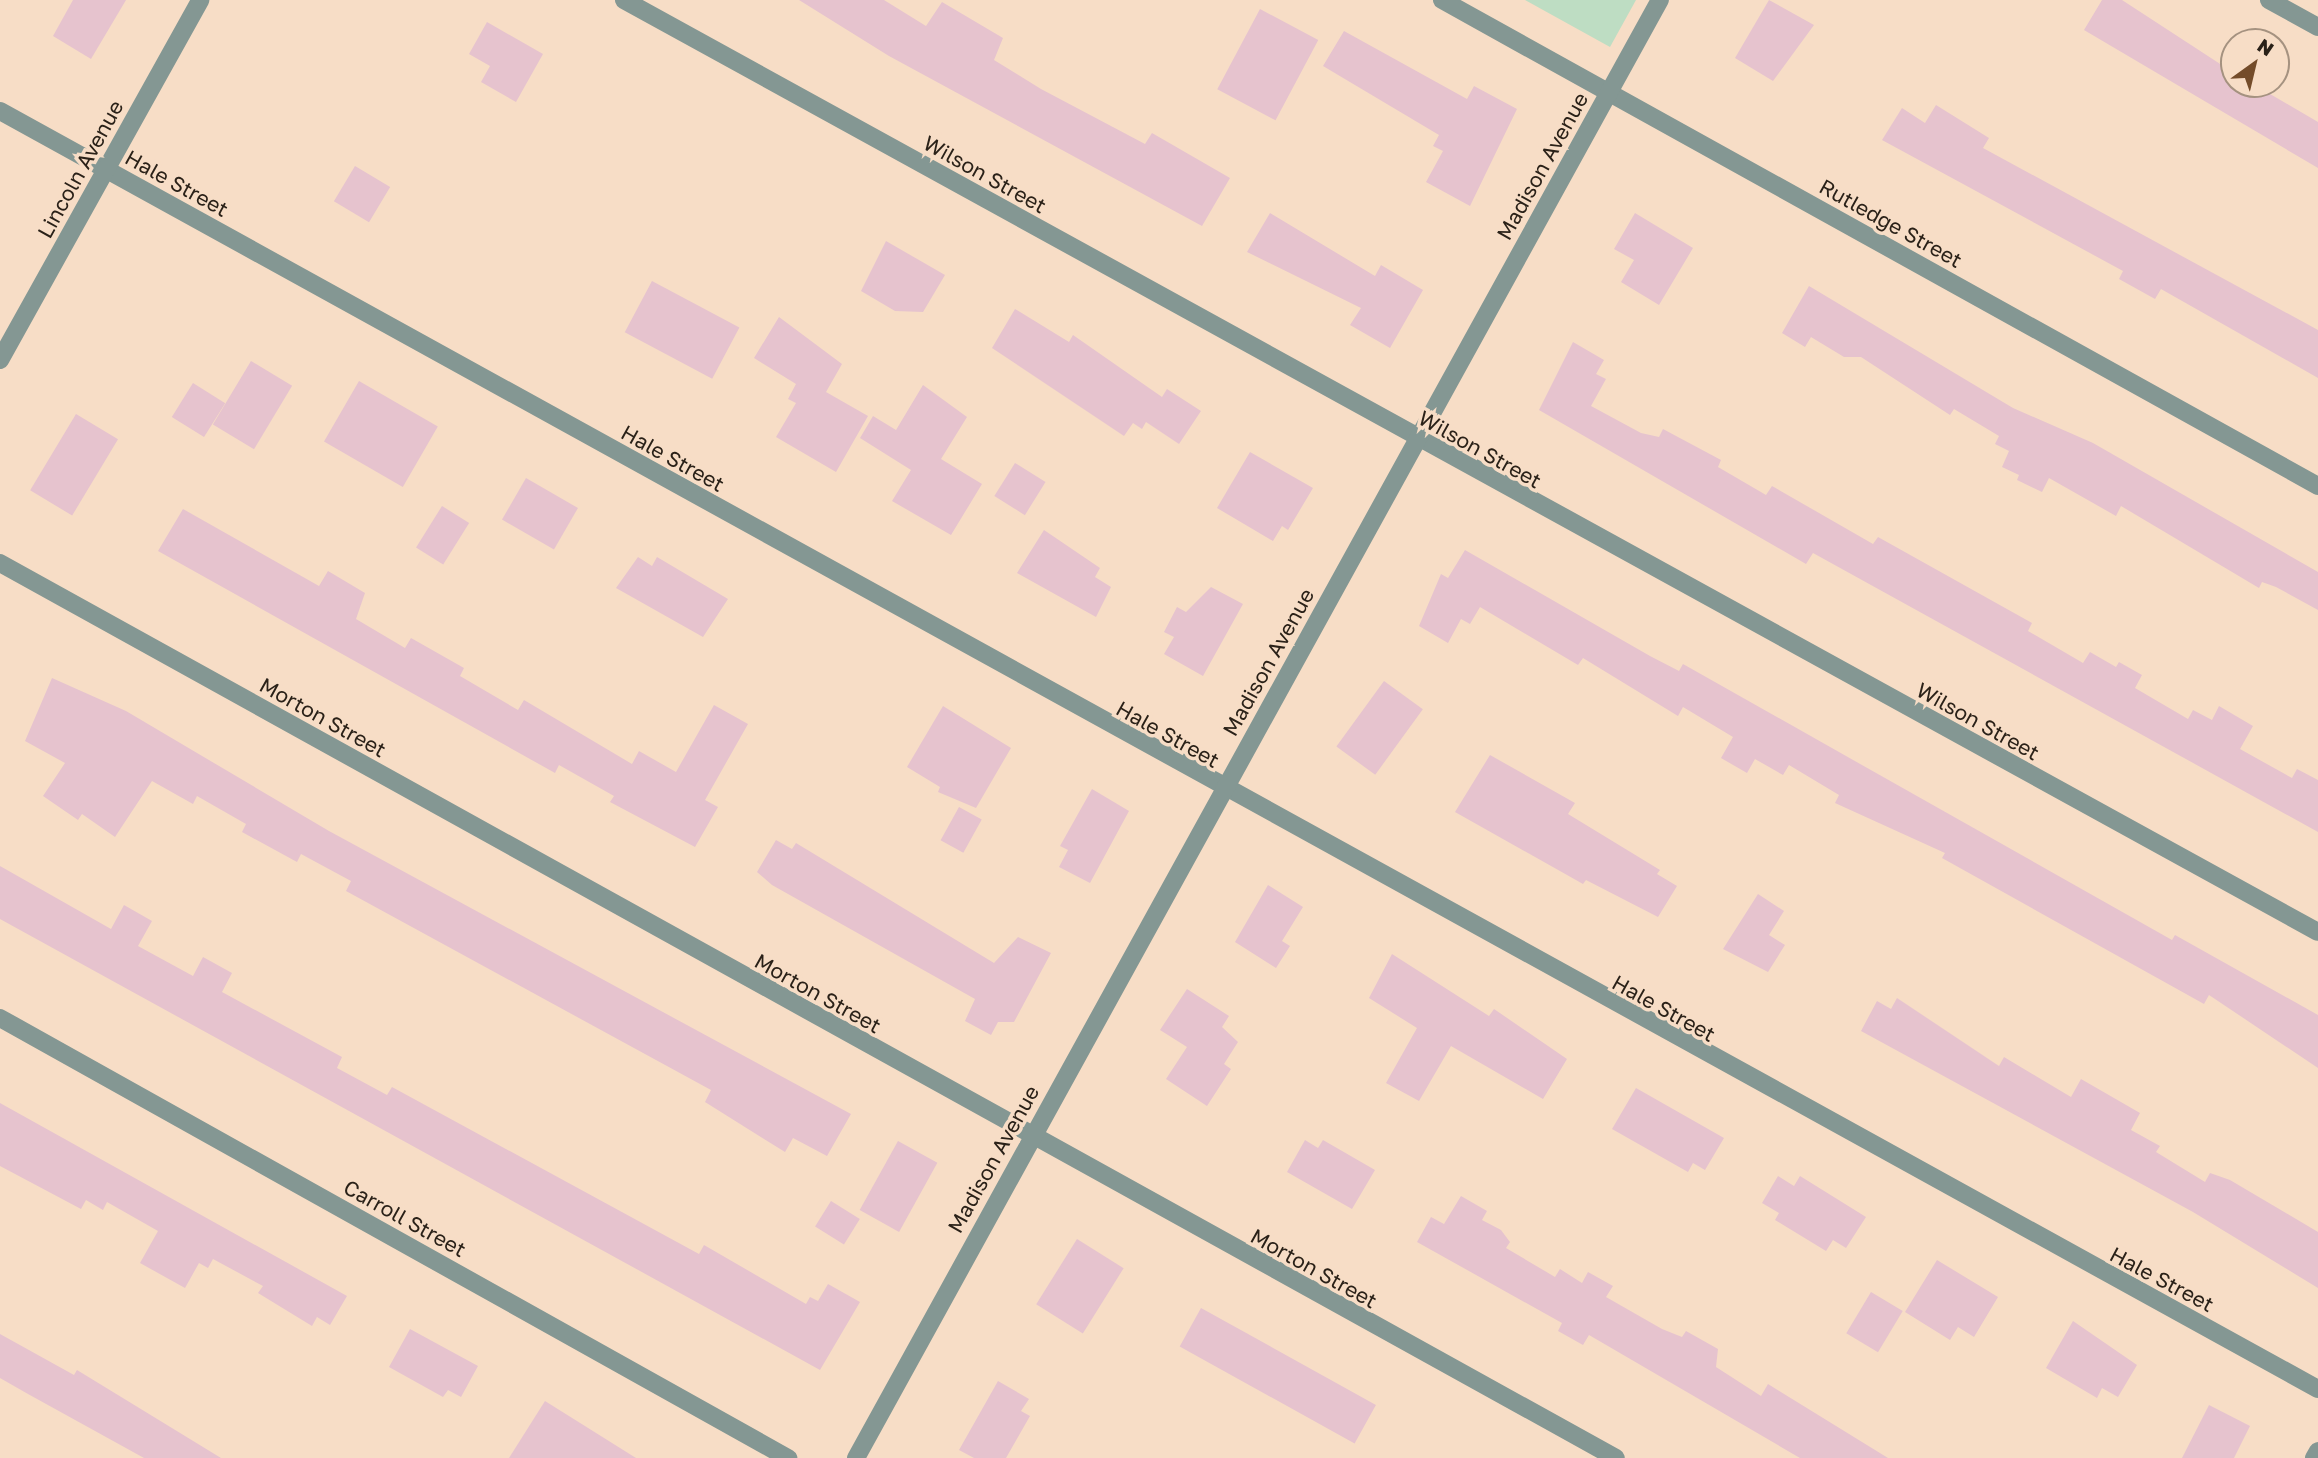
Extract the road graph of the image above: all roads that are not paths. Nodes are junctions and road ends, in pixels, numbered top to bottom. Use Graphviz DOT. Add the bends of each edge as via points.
graph roads {
  1 [pos="200,0"];
  2 [pos="624,0"];
  3 [pos="1442,0"];
  4 [pos="1660,0"];
  5 [pos="2269,0"];
  6 [pos="2318,27"];
  7 [pos="1608,92"];
  8 [pos="0,111"];
  9 [pos="105,169"];
  10 [pos="0,360"];
  11 [pos="1416,440"];
  12 [pos="2318,486"];
  13 [pos="0,563"];
  14 [pos="1223,790"];
  15 [pos="2318,932"];
  16 [pos="0,1018"];
  17 [pos="1031,1137"];
  18 [pos="2318,1389"];
  19 [pos="2318,1451"];
  20 [pos="789,1458"];
  21 [pos="856,1458"];
  22 [pos="1616,1458"];
  23 [pos="2314,1458"];
  1 -- 9 [label="street, Lincoln Avenue"];
  2 -- 11 [label="street, Wilson Street"];
  3 -- 7 [label="street, Rutledge Street"];
  4 -- 7 [label="street, Madison Avenue"];
  5 -- 6 [label="street"];
  7 -- 11 [label="street, Madison Avenue"];
  7 -- 12 [label="street, Rutledge Street"];
  8 -- 9 [label="street, Hale Street"];
  9 -- 10 [label="street, Lincoln Avenue"];
  9 -- 14 [label="street, Hale Street"];
  11 -- 14 [label="street, Madison Avenue"];
  11 -- 15 [label="street, Wilson Street"];
  13 -- 17 [label="street, Morton Street"];
  14 -- 17 [label="street, Madison Avenue"];
  14 -- 18 [label="street, Hale Street"];
  16 -- 20 [label="street, Carroll Street"];
  17 -- 21 [label="street, Madison Avenue"];
  17 -- 22 [label="street, Morton Street"];
  19 -- 23 [label="street"];
}
